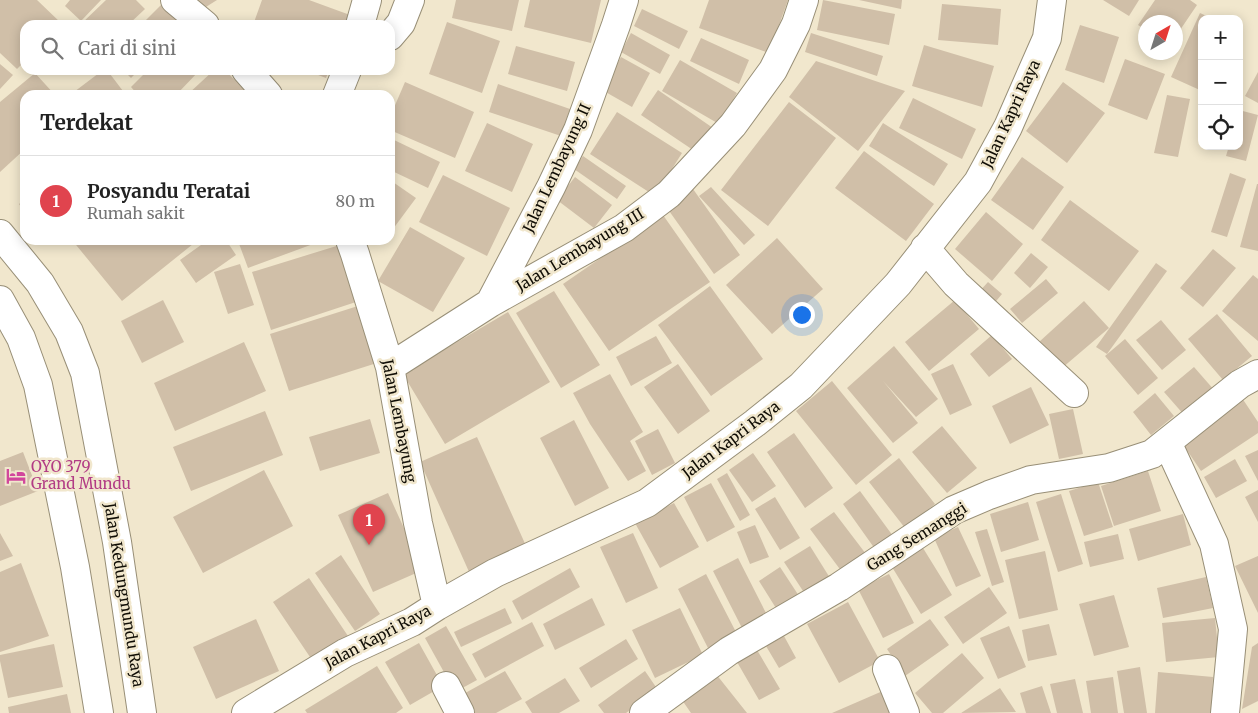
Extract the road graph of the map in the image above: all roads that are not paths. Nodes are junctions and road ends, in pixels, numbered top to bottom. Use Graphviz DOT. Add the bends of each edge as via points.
graph roads {
  1 [pos="175,0"];
  2 [pos="367,0"];
  3 [pos="410,0"];
  4 [pos="624,0"];
  5 [pos="804,0"];
  6 [pos="1052,0"];
  7 [pos="199,20"];
  8 [pos="361,20"];
  9 [pos="395,30"];
  10 [pos="250,75"];
  11 [pos="345,75"];
  12 [pos="264,90"];
  13 [pos="339,90"];
  14 [pos="0,234"];
  15 [pos="352,245"];
  16 [pos="925,248"];
  17 [pos="0,300"];
  18 [pos="490,303"];
  19 [pos="390,367"];
  20 [pos="1258,374"];
  21 [pos="1074,393"];
  22 [pos="1167,442"];
  23 [pos="437,606"];
  24 [pos="887,669"];
  25 [pos="446,686"];
  26 [pos="99,713"];
  27 [pos="142,713"];
  28 [pos="246,713"];
  29 [pos="460,713"];
  30 [pos="644,713"];
  31 [pos="905,713"];
  32 [pos="1225,713"];
  1 -- 7 [label="street"];
  2 -- 8 [label="street"];
  3 -- 9 [label="street"];
  4 -- 18 [label="street, Jalan Lembayung II" via="578,130"];
  5 -- 18 [label="street, Jalan Lembayung III" via="773,70 733,125 669,194 624,228"];
  6 -- 16 [label="street, Jalan Kapri Raya" via="1047,38 1008,127 978,182"];
  10 -- 12 [label="street"];
  11 -- 13 [label="street"];
  14 -- 27 [label="street, Jalan Kedungmundu Raya" via="40,284 69,332 85,374 117,542"];
  15 -- 19 [label="street, Jalan Lembayung"];
  16 -- 21 [label="street" via="956,284"];
  16 -- 23 [label="street, Jalan Kapri Raya" via="898,284 801,386 647,503 495,573"];
  17 -- 26 [label="street" via="21,338 38,385 75,568"];
  18 -- 19 [label="street, Jalan Lembayung III"];
  19 -- 23 [label="street, Jalan Lembayung" via="418,523"];
  20 -- 22 [label="street, Gang Semanggi" via="1240,384"];
  22 -- 30 [label="street, Gang Semanggi" via="1152,454 1109,468 1031,480 954,510 839,587 729,651"];
  22 -- 32 [label="street" via="1214,544 1229,610 1233,629"];
  23 -- 28 [label="street, Jalan Kapri Raya" via="412,622 345,653"];
  24 -- 31 [label="street"];
  25 -- 29 [label="street"];
}
